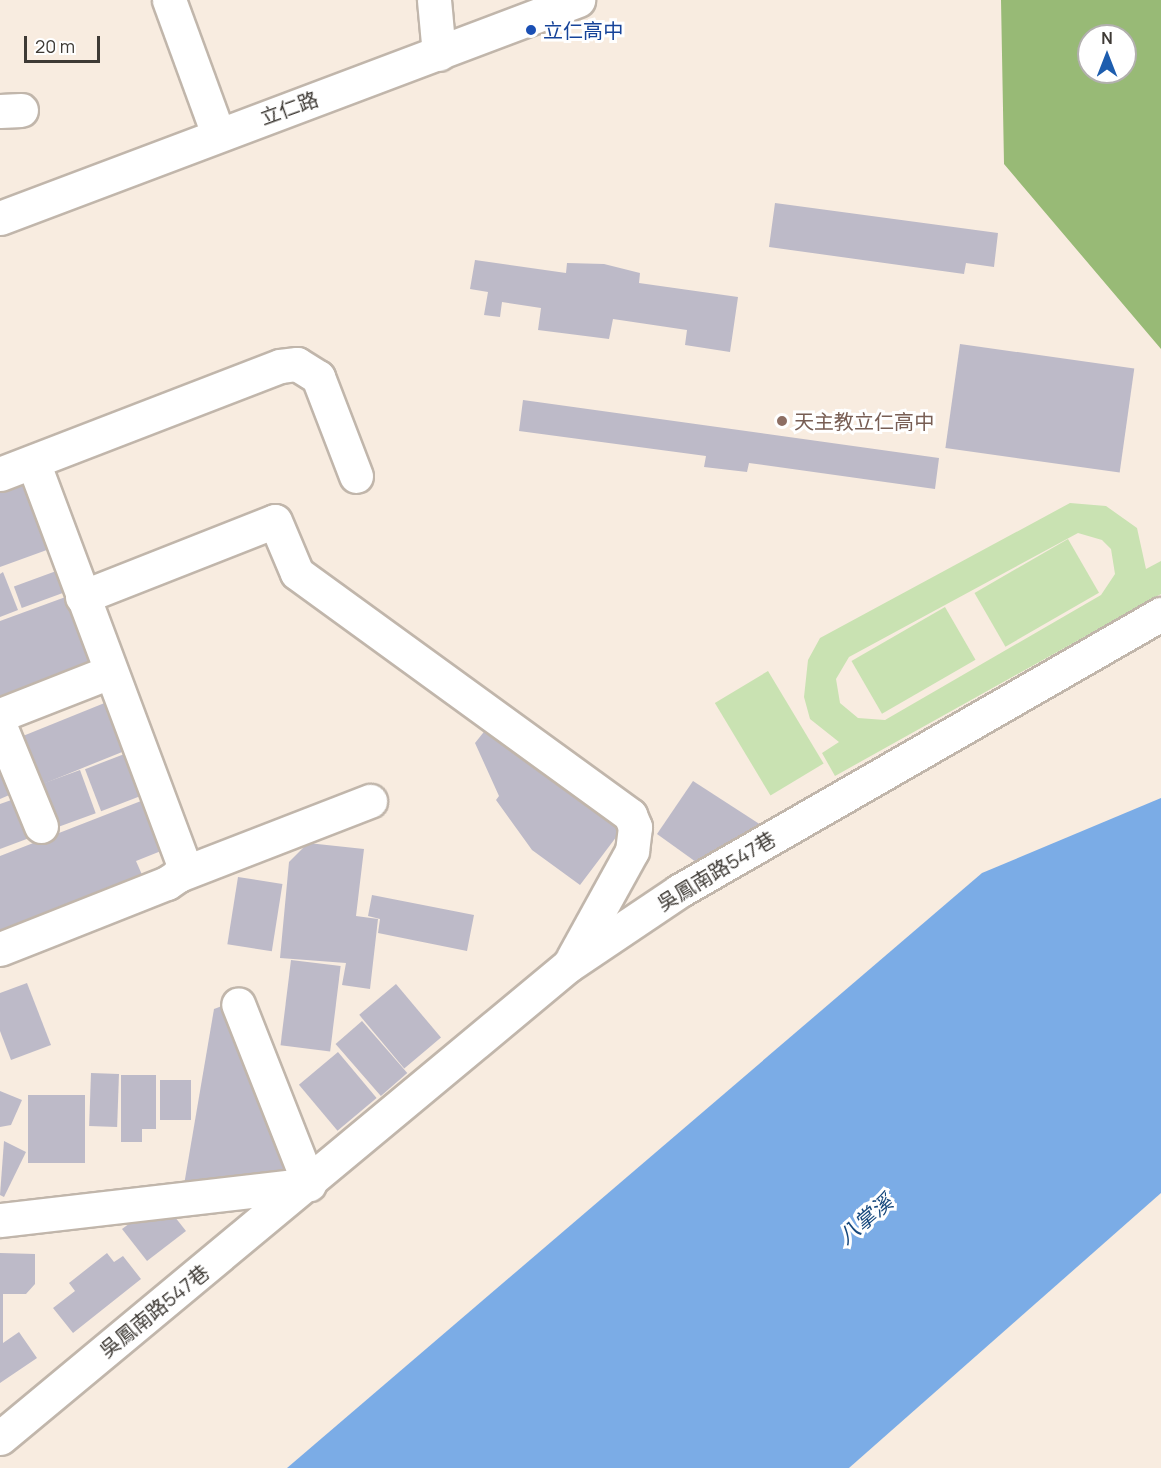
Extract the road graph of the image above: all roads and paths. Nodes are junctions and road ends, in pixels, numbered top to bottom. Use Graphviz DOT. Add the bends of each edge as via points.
graph roads {
  1 [pos="169,0"];
  2 [pos="434,0"];
  3 [pos="578,0"];
  4 [pos="439,54"];
  5 [pos="218,134"];
  6 [pos="0,218"];
  7 [pos="33,462"];
  8 [pos="0,474"];
  9 [pos="356,476"];
  10 [pos="82,597"];
  11 [pos="1161,614"];
  12 [pos="110,672"];
  13 [pos="0,715"];
  14 [pos="0,726"];
  15 [pos="370,801"];
  16 [pos="41,826"];
  17 [pos="179,875"];
  18 [pos="0,949"];
  19 [pos="569,965"];
  20 [pos="238,1004"];
  21 [pos="309,1184"];
  22 [pos="0,1220"];
  23 [pos="0,1438"];
  1 -- 5 [label="street"];
  2 -- 4 [label="street"];
  3 -- 4 [label="street, 立仁路"];
  4 -- 5 [label="street, 立仁路"];
  5 -- 6 [label="street, 立仁路"];
  7 -- 8 [label="street"];
  7 -- 9 [label="street" via="280,366 297,364 318,377"];
  7 -- 10 [label="street"];
  10 -- 12 [label="street"];
  10 -- 19 [label="street" via="276,521 297,573 630,815 635,827 632,851"];
  11 -- 19 [label="street, 吳鳳南路547巷" via="679,891"];
  12 -- 13 [label="street"];
  12 -- 17 [label="street" via="180,849"];
  14 -- 16 [label="street"];
  15 -- 17 [label="street"];
  17 -- 18 [label="street"];
  19 -- 21 [label="street, 吳鳳南路547巷"];
  20 -- 21 [label="street"];
  21 -- 22 [label="street"];
  21 -- 23 [label="street, 吳鳳南路547巷"];
}
